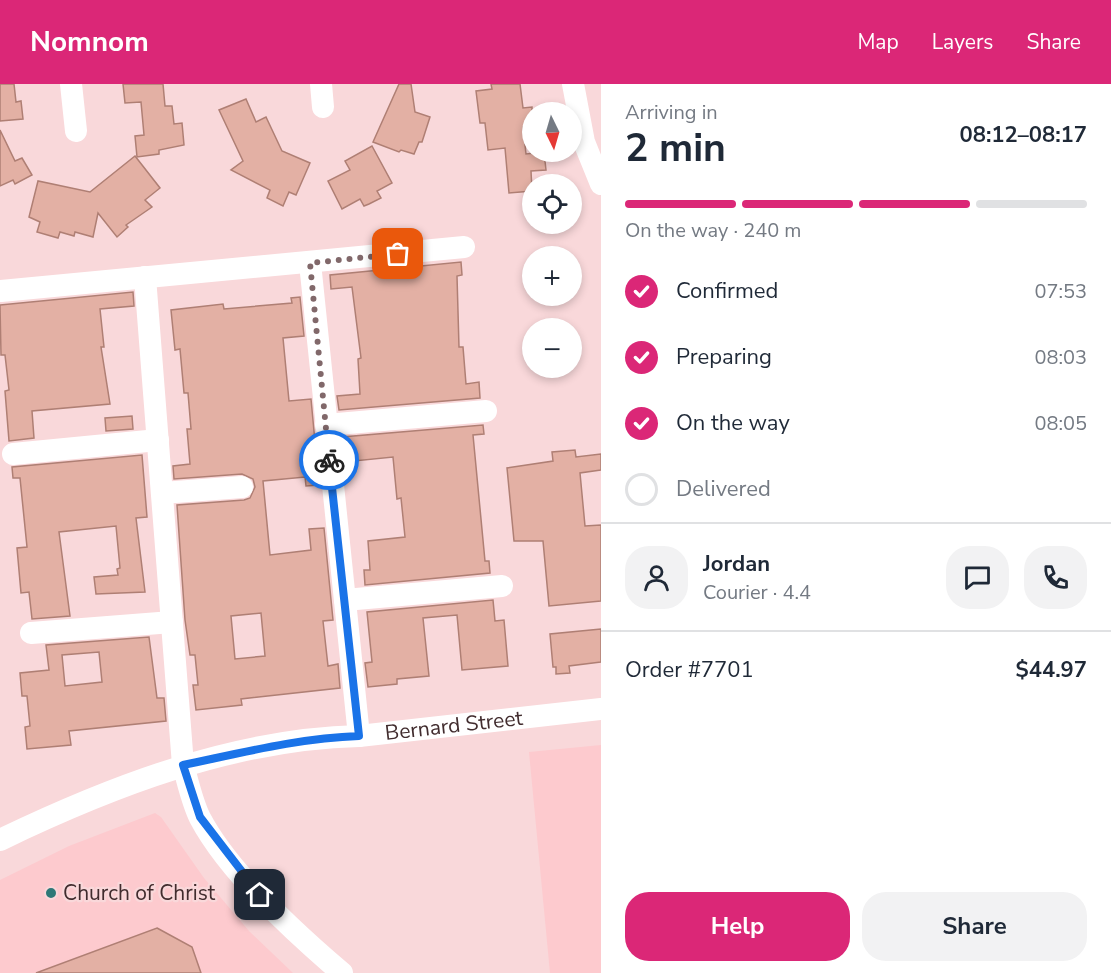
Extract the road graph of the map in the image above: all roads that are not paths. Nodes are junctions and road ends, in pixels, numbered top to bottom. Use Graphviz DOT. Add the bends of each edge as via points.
graph roads {
  1 [pos="71,84"];
  2 [pos="321,84"];
  3 [pos="573,84"];
  4 [pos="323,107"];
  5 [pos="75,131"];
  6 [pos="601,184"];
  7 [pos="464,247"];
  8 [pos="310,263"];
  9 [pos="145,277"];
  10 [pos="1,291"];
  11 [pos="486,411"];
  12 [pos="326,425"];
  13 [pos="158,440"];
  14 [pos="13,454"];
  15 [pos="242,487"];
  16 [pos="162,493"];
  17 [pos="502,586"];
  18 [pos="345,600"];
  19 [pos="172,622"];
  20 [pos="31,633"];
  21 [pos="601,710"];
  22 [pos="359,736"];
  23 [pos="183,765"];
  24 [pos="0,840"];
  25 [pos="342,973"];
  1 -- 5 [label="street"];
  2 -- 4 [label="street"];
  3 -- 6 [label="street" via="584,142"];
  7 -- 8 [label="street"];
  8 -- 9 [label="street"];
  8 -- 12 [label="street"];
  9 -- 10 [label="street"];
  9 -- 13 [label="street"];
  11 -- 12 [label="street"];
  12 -- 18 [label="street"];
  13 -- 14 [label="street"];
  13 -- 16 [label="street"];
  15 -- 16 [label="street"];
  16 -- 19 [label="street"];
  17 -- 18 [label="street"];
  18 -- 22 [label="street"];
  19 -- 20 [label="street"];
  19 -- 23 [label="street"];
  21 -- 22 [label="street, Bernard Street"];
  22 -- 23 [label="street, Bernard Street" via="328,737"];
  23 -- 24 [label="street, Bernard Street" via="56,813"];
  23 -- 25 [label="street" via="200,817 232,862 298,934"];
}
